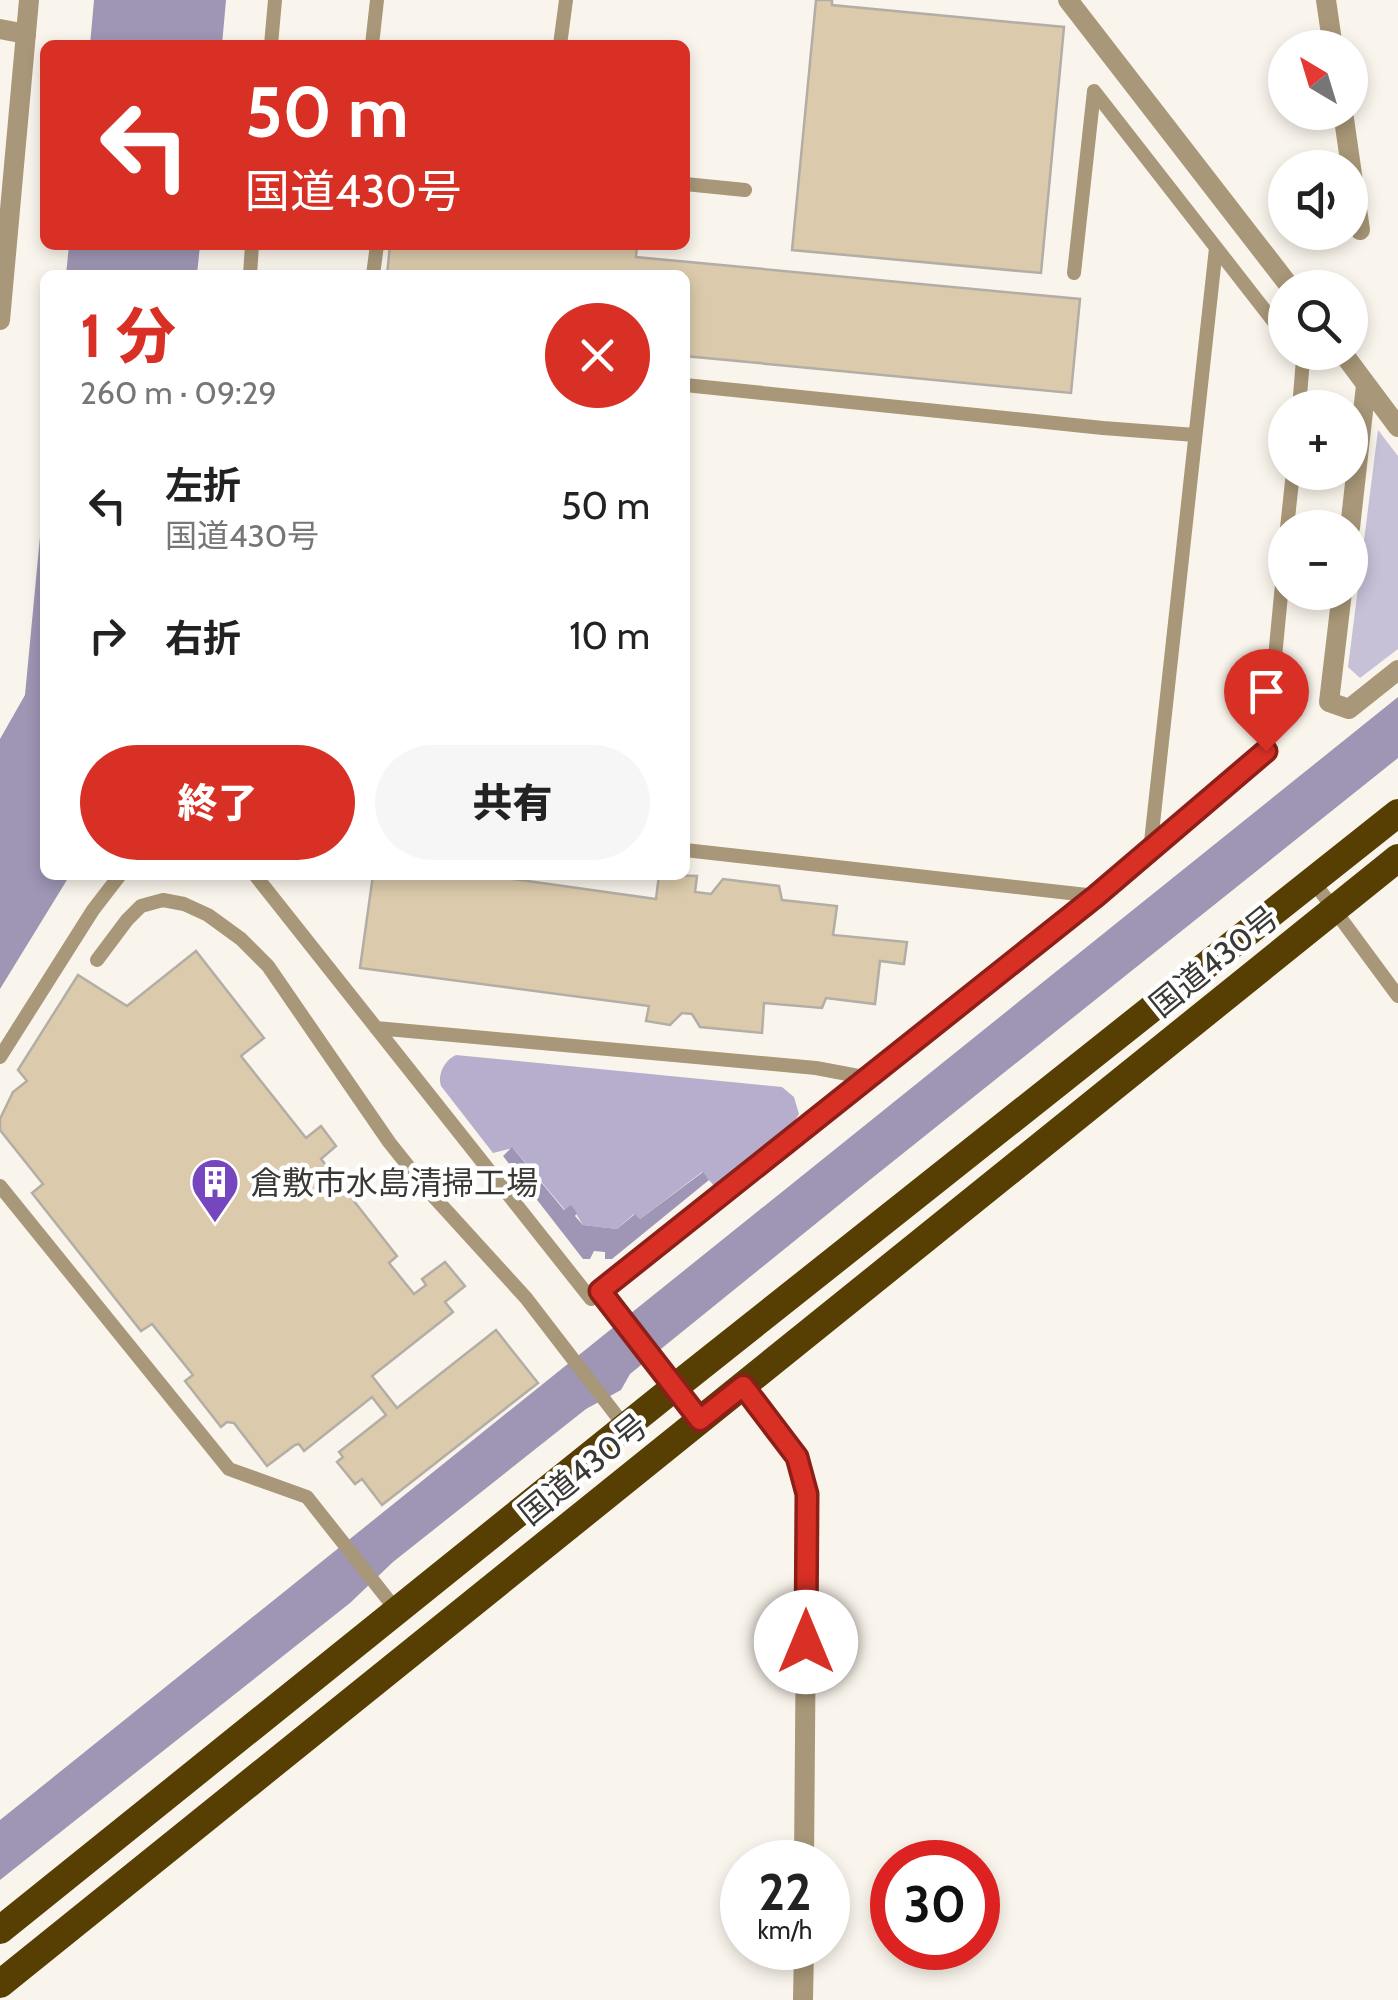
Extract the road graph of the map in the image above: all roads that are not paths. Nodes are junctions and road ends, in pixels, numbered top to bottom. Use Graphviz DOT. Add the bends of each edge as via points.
graph roads {
  1 [pos="28,0"];
  2 [pos="274,0"];
  3 [pos="376,0"];
  4 [pos="566,0"];
  5 [pos="1068,0"];
  6 [pos="1326,0"];
  7 [pos="0,29"];
  8 [pos="1330,30"];
  9 [pos="26,34"];
  10 [pos="271,40"];
  11 [pos="372,40"];
  12 [pos="561,40"];
  13 [pos="690,184"];
  14 [pos="745,190"];
  15 [pos="1216,248"];
  16 [pos="1277,270"];
  17 [pos="1074,273"];
  18 [pos="1268,314"];
  19 [pos="0,320"];
  20 [pos="1355,370"];
  21 [pos="690,385"];
  22 [pos="1366,386"];
  23 [pos="1398,427"];
  24 [pos="1195,435"];
  25 [pos="1352,510"];
  26 [pos="1280,610"];
  27 [pos="1340,610"];
  28 [pos="1398,670"];
  29 [pos="1398,813"];
  30 [pos="690,851"];
  31 [pos="1150,851"];
  32 [pos="1398,858"];
  33 [pos="116,880"];
  34 [pos="259,880"];
  35 [pos="1313,882"];
  36 [pos="1096,896"];
  37 [pos="1334,910"];
  38 [pos="97,960"];
  39 [pos="1398,996"];
  40 [pos="376,1028"];
  41 [pos="0,1056"];
  42 [pos="868,1078"];
  43 [pos="0,1186"];
  44 [pos="600,1291"];
  45 [pos="743,1386"];
  46 [pos="675,1388"];
  47 [pos="700,1420"];
  48 [pos="626,1428"];
  49 [pos="398,1611"];
  50 [pos="804,1840"];
  51 [pos="0,1930"];
  52 [pos="804,1970"];
  53 [pos="0,1984"];
  54 [pos="803,2000"];
  1 -- 9 [label="street"];
  2 -- 10 [label="lane"];
  3 -- 11 [label="lane"];
  4 -- 12 [label="lane"];
  5 -- 16 [label="street"];
  6 -- 8 [label="street"];
  7 -- 9 [label="street"];
  9 -- 19 [label="street"];
  13 -- 14 [label="lane"];
  15 -- 17 [label="lane" via="1094,91"];
  15 -- 18 [label="lane"];
  15 -- 24 [label="lane"];
  20 -- 22 [label="street"];
  21 -- 24 [label="lane"];
  22 -- 23 [label="street"];
  22 -- 25 [label="street"];
  24 -- 31 [label="lane"];
  26 -- 31 [label="lane" via="1266,751"];
  27 -- 28 [label="street" via="1329,702 1349,710"];
  29 -- 35 [label="highway, 国道430号"];
  30 -- 36 [label="lane"];
  31 -- 36 [label="lane"];
  32 -- 37 [label="highway, 国道430号"];
  33 -- 41 [label="lane"];
  34 -- 40 [label="lane"];
  35 -- 37 [label="lane"];
  35 -- 46 [label="highway, 国道430号"];
  36 -- 42 [label="lane"];
  37 -- 39 [label="lane"];
  37 -- 45 [label="highway, 国道430号"];
  38 -- 48 [label="lane" via="140,906 163,900 208,915 241,939 268,966 389,1142 526,1298"];
  40 -- 42 [label="lane"];
  40 -- 44 [label="lane" via="591,1299"];
  42 -- 44 [label="lane"];
  43 -- 49 [label="lane" via="228,1469 308,1498"];
  44 -- 46 [label="lane"];
  45 -- 47 [label="highway, 国道430号"];
  45 -- 50 [label="street" via="797,1457 807,1494"];
  46 -- 47 [label="lane"];
  46 -- 48 [label="highway, 国道430号"];
  47 -- 53 [label="highway, 国道430号"];
  48 -- 49 [label="highway, 国道430号"];
  49 -- 51 [label="highway, 国道430号"];
  52 -- 54 [label="street"];
}
